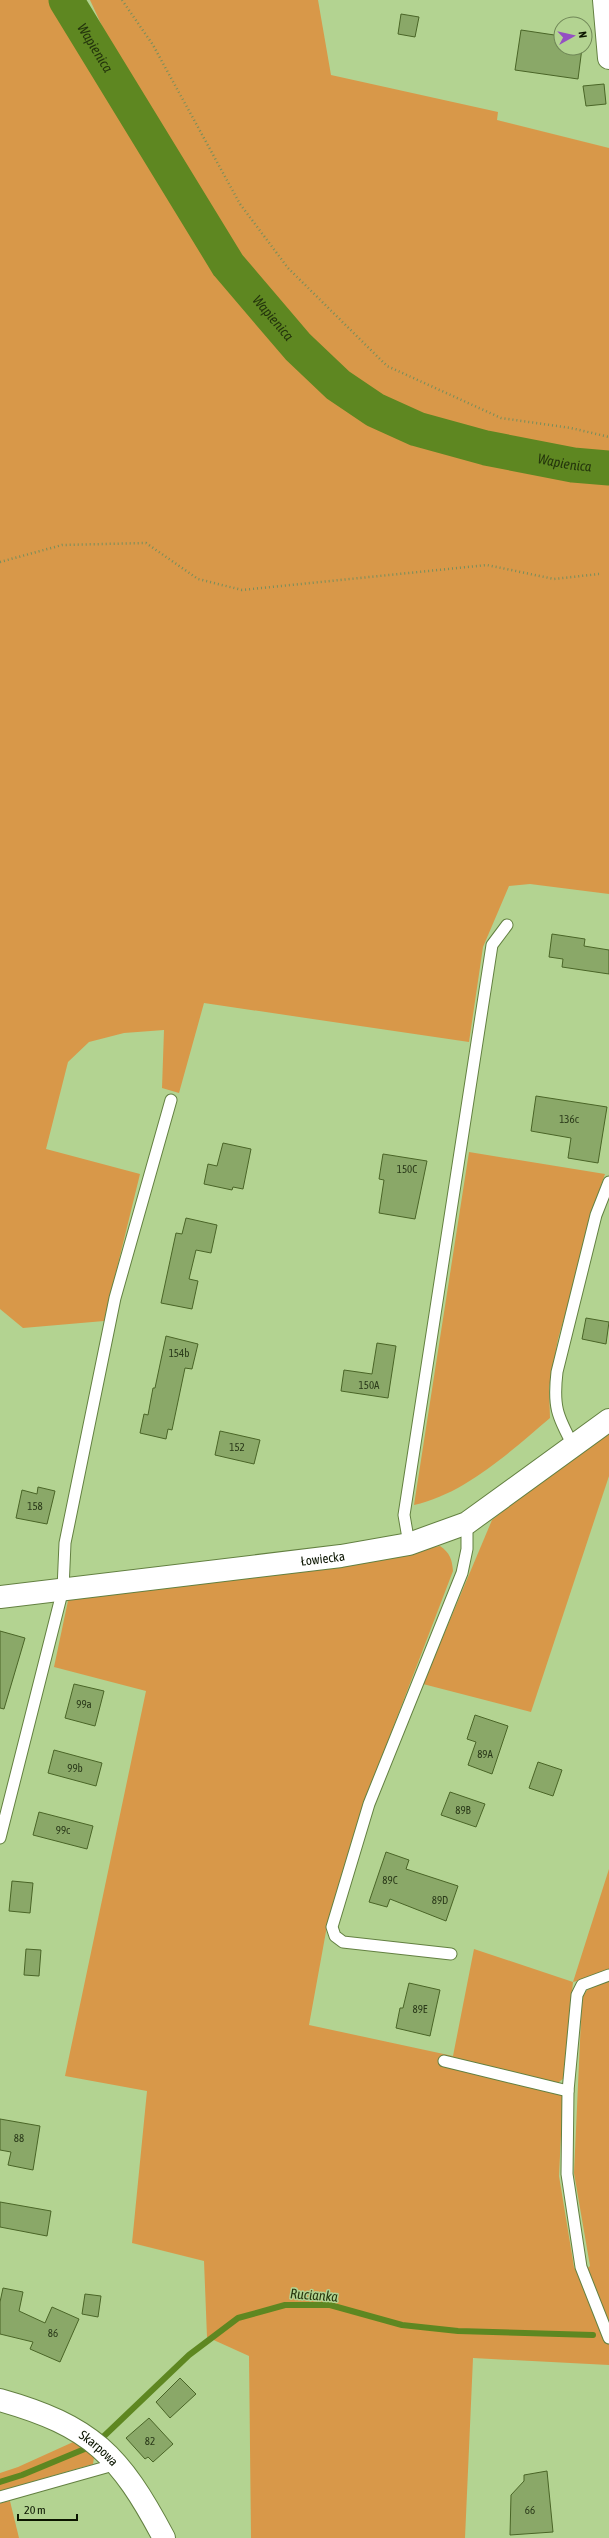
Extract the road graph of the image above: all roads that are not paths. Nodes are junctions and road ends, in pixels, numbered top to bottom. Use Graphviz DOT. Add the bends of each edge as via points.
graph roads {
  1 [pos="604,0"];
  2 [pos="609,58"];
  3 [pos="507,925"];
  4 [pos="171,1100"];
  5 [pos="609,1182"];
  6 [pos="609,1420"];
  7 [pos="573,1445"];
  8 [pos="467,1523"];
  9 [pos="409,1544"];
  10 [pos="63,1589"];
  11 [pos="0,1597"];
  12 [pos="0,1838"];
  13 [pos="451,1954"];
  14 [pos="609,1975"];
  15 [pos="444,2061"];
  16 [pos="568,2091"];
  17 [pos="609,2338"];
  18 [pos="0,2400"];
  19 [pos="117,2464"];
  20 [pos="0,2497"];
  21 [pos="164,2538"];
  1 -- 2 [label="street"];
  3 -- 9 [label="lane" via="492,945 404,1515"];
  4 -- 10 [label="lane" via="114,1298 65,1543"];
  5 -- 7 [label="lane" via="596,1215 557,1372 555,1390 558,1420"];
  6 -- 7 [label="street, Łowiecka"];
  7 -- 8 [label="street, Łowiecka"];
  8 -- 9 [label="street, Łowiecka"];
  8 -- 13 [label="lane" via="467,1549 462,1573 371,1797 332,1927 335,1936 343,1942"];
  9 -- 10 [label="street, Łowiecka" via="341,1556"];
  10 -- 11 [label="street, Łowiecka"];
  10 -- 12 [label="lane"];
  14 -- 16 [label="lane" via="582,1985 576,1995"];
  15 -- 16 [label="lane"];
  16 -- 17 [label="lane" via="567,2174 581,2267"];
  18 -- 19 [label="street, Skarpowa" via="64,2422 85,2434"];
  19 -- 20 [label="lane"];
  19 -- 21 [label="street, Skarpowa" via="134,2486"];
}
